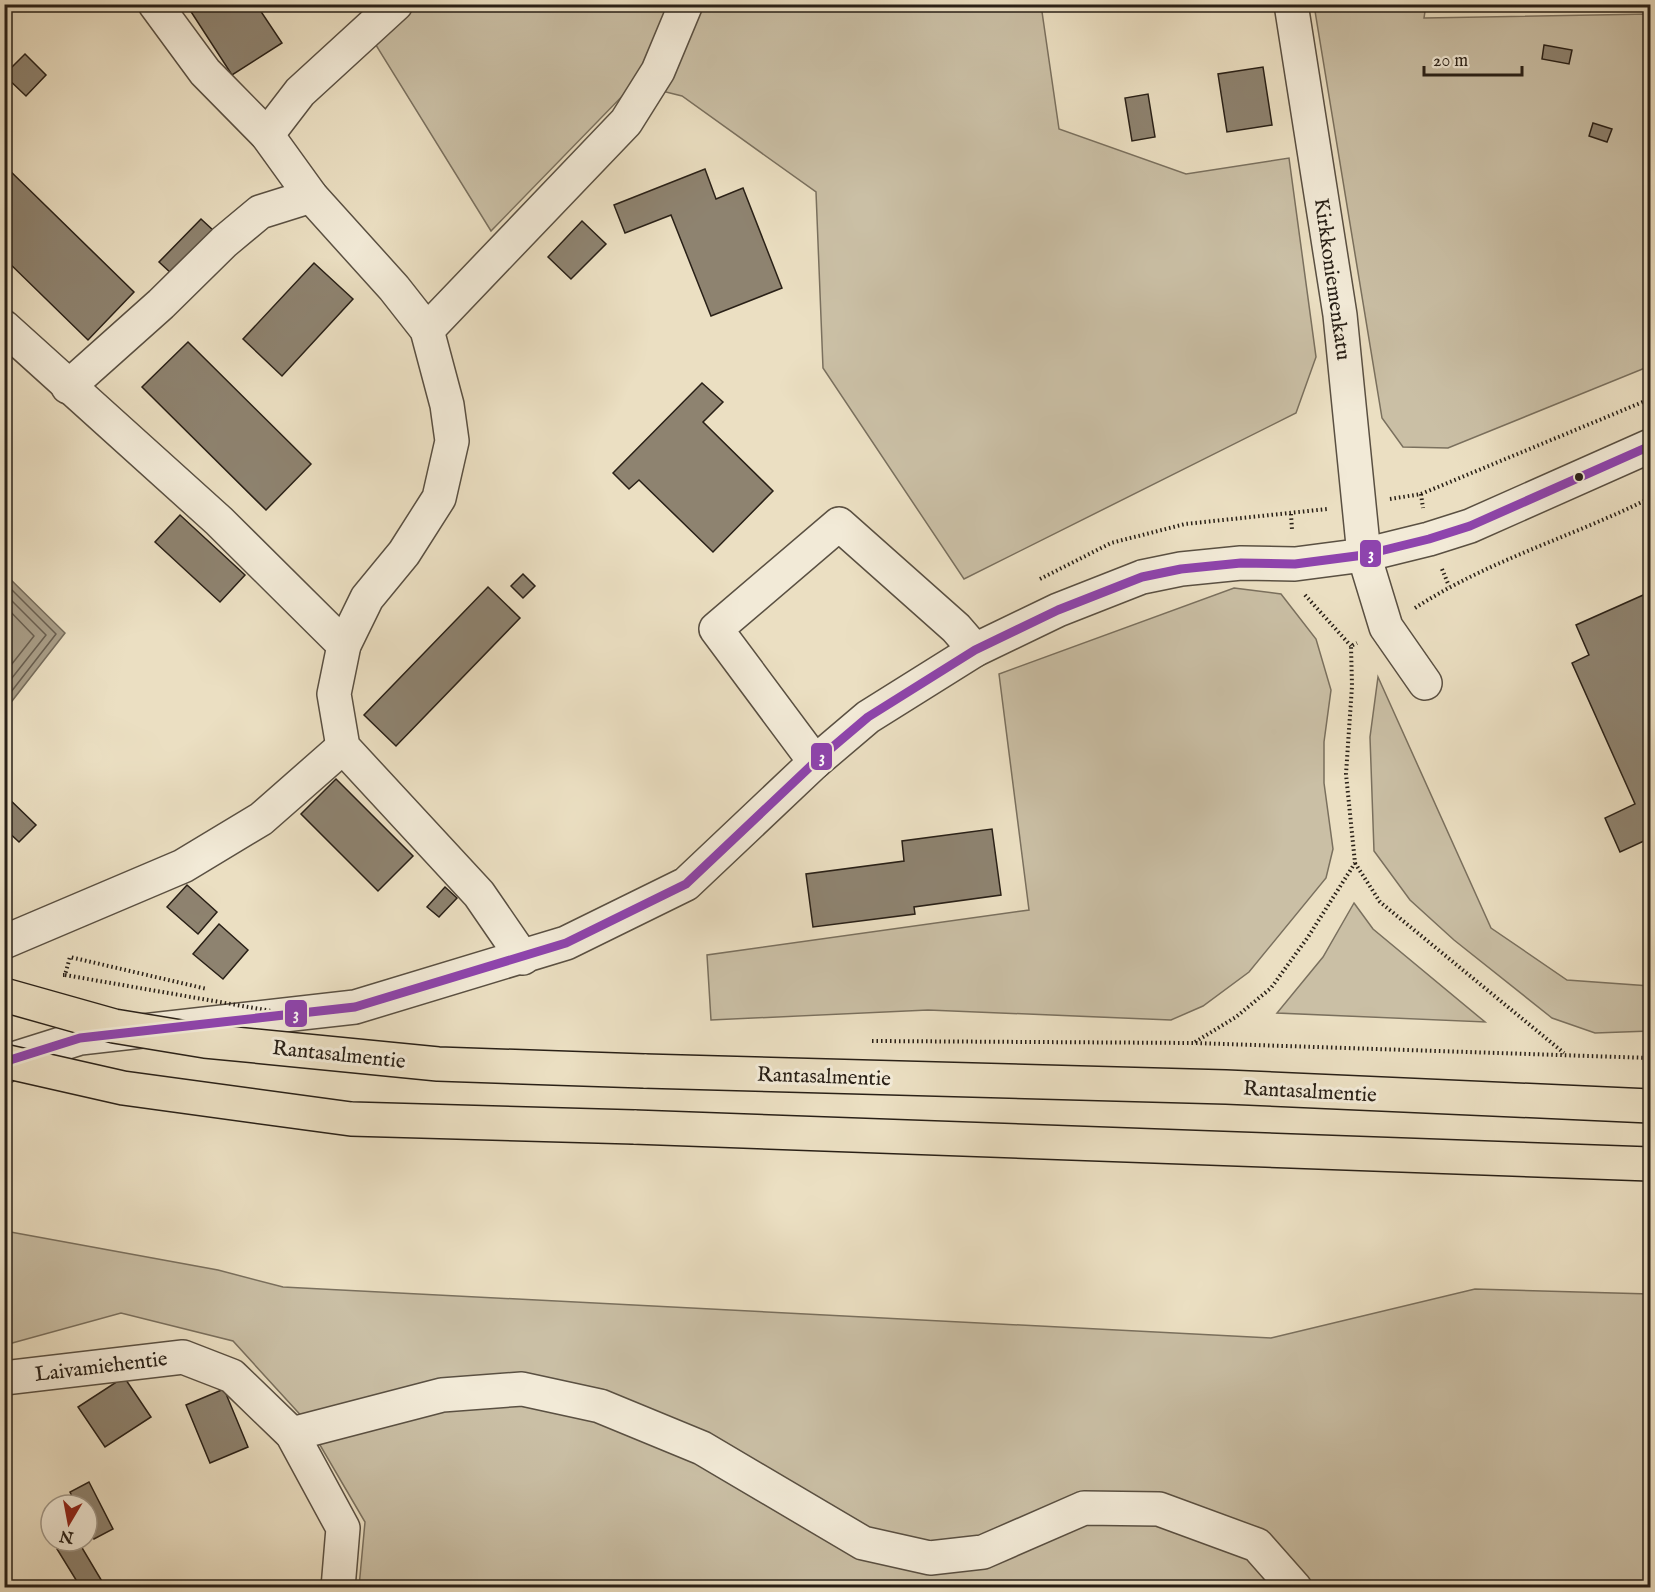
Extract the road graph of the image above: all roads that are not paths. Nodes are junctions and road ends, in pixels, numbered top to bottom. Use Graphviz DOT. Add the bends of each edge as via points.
graph roads {
  1 [pos="155,4"];
  2 [pos="396,4"];
  3 [pos="686,4"];
  4 [pos="1291,4"];
  5 [pos="267,135"];
  6 [pos="311,196"];
  7 [pos="4,327"];
  8 [pos="427,330"];
  9 [pos="68,387"];
  10 [pos="1650,446"];
  11 [pos="1364,555"];
  12 [pos="344,645"];
  13 [pos="975,650"];
  14 [pos="1425,683"];
  15 [pos="343,747"];
  16 [pos="815,762"];
  17 [pos="4,942"];
  18 [pos="523,958"];
  19 [pos="4,995"];
  20 [pos="4,1061"];
  21 [pos="4,1066"];
  22 [pos="1650,1106"];
  23 [pos="1650,1164"];
  24 [pos="4,1378"];
  25 [pos="292,1434"];
  26 [pos="338,1587"];
  27 [pos="1295,1587"];
  1 -- 5 [label="street" via="205,72"];
  2 -- 5 [label="street" via="300,92"];
  3 -- 8 [label="street" via="658,71 626,122"];
  4 -- 11 [label="street, Kirkkoniemenkatu" via="1340,315"];
  5 -- 6 [label="street"];
  6 -- 8 [label="street"];
  6 -- 9 [label="street" via="260,212"];
  7 -- 9 [label="street"];
  8 -- 12 [label="street" via="447,405 452,441 439,498 404,553 367,598"];
  9 -- 12 [label="street" via="219,521"];
  10 -- 11 [label="street" via="1470,526"];
  11 -- 13 [label="street" via="1295,564 1241,563 1142,577 1058,610"];
  11 -- 14 [label="street, Kirkkoniemenkatu" via="1386,627"];
  12 -- 15 [label="street" via="334,694"];
  13 -- 16 [label="street" via="868,717"];
  13 -- 16 [label="street" via="956,628 839,524 716,629"];
  15 -- 17 [label="street" via="261,819 183,867"];
  15 -- 18 [label="street" via="479,894"];
  16 -- 18 [label="street" via="686,884 566,943"];
  18 -- 21 [label="street" via="355,1007 80,1038 10,1060"];
  19 -- 22 [label="highway, Rantasalmentie, bridge" via="114,1026 205,1041 438,1064 1214,1087"];
  20 -- 23 [label="highway, bridge" via="123,1088 351,1119"];
  24 -- 25 [label="street, Laivamiehentie" via="183,1357 232,1376"];
  25 -- 26 [label="street, Laivamiehentie" via="344,1528"];
  25 -- 27 [label="street" via="442,1395 522,1389 600,1406 702,1448 863,1543 930,1558 951,1556 983,1552 1084,1508 1159,1509 1257,1545"];
}
